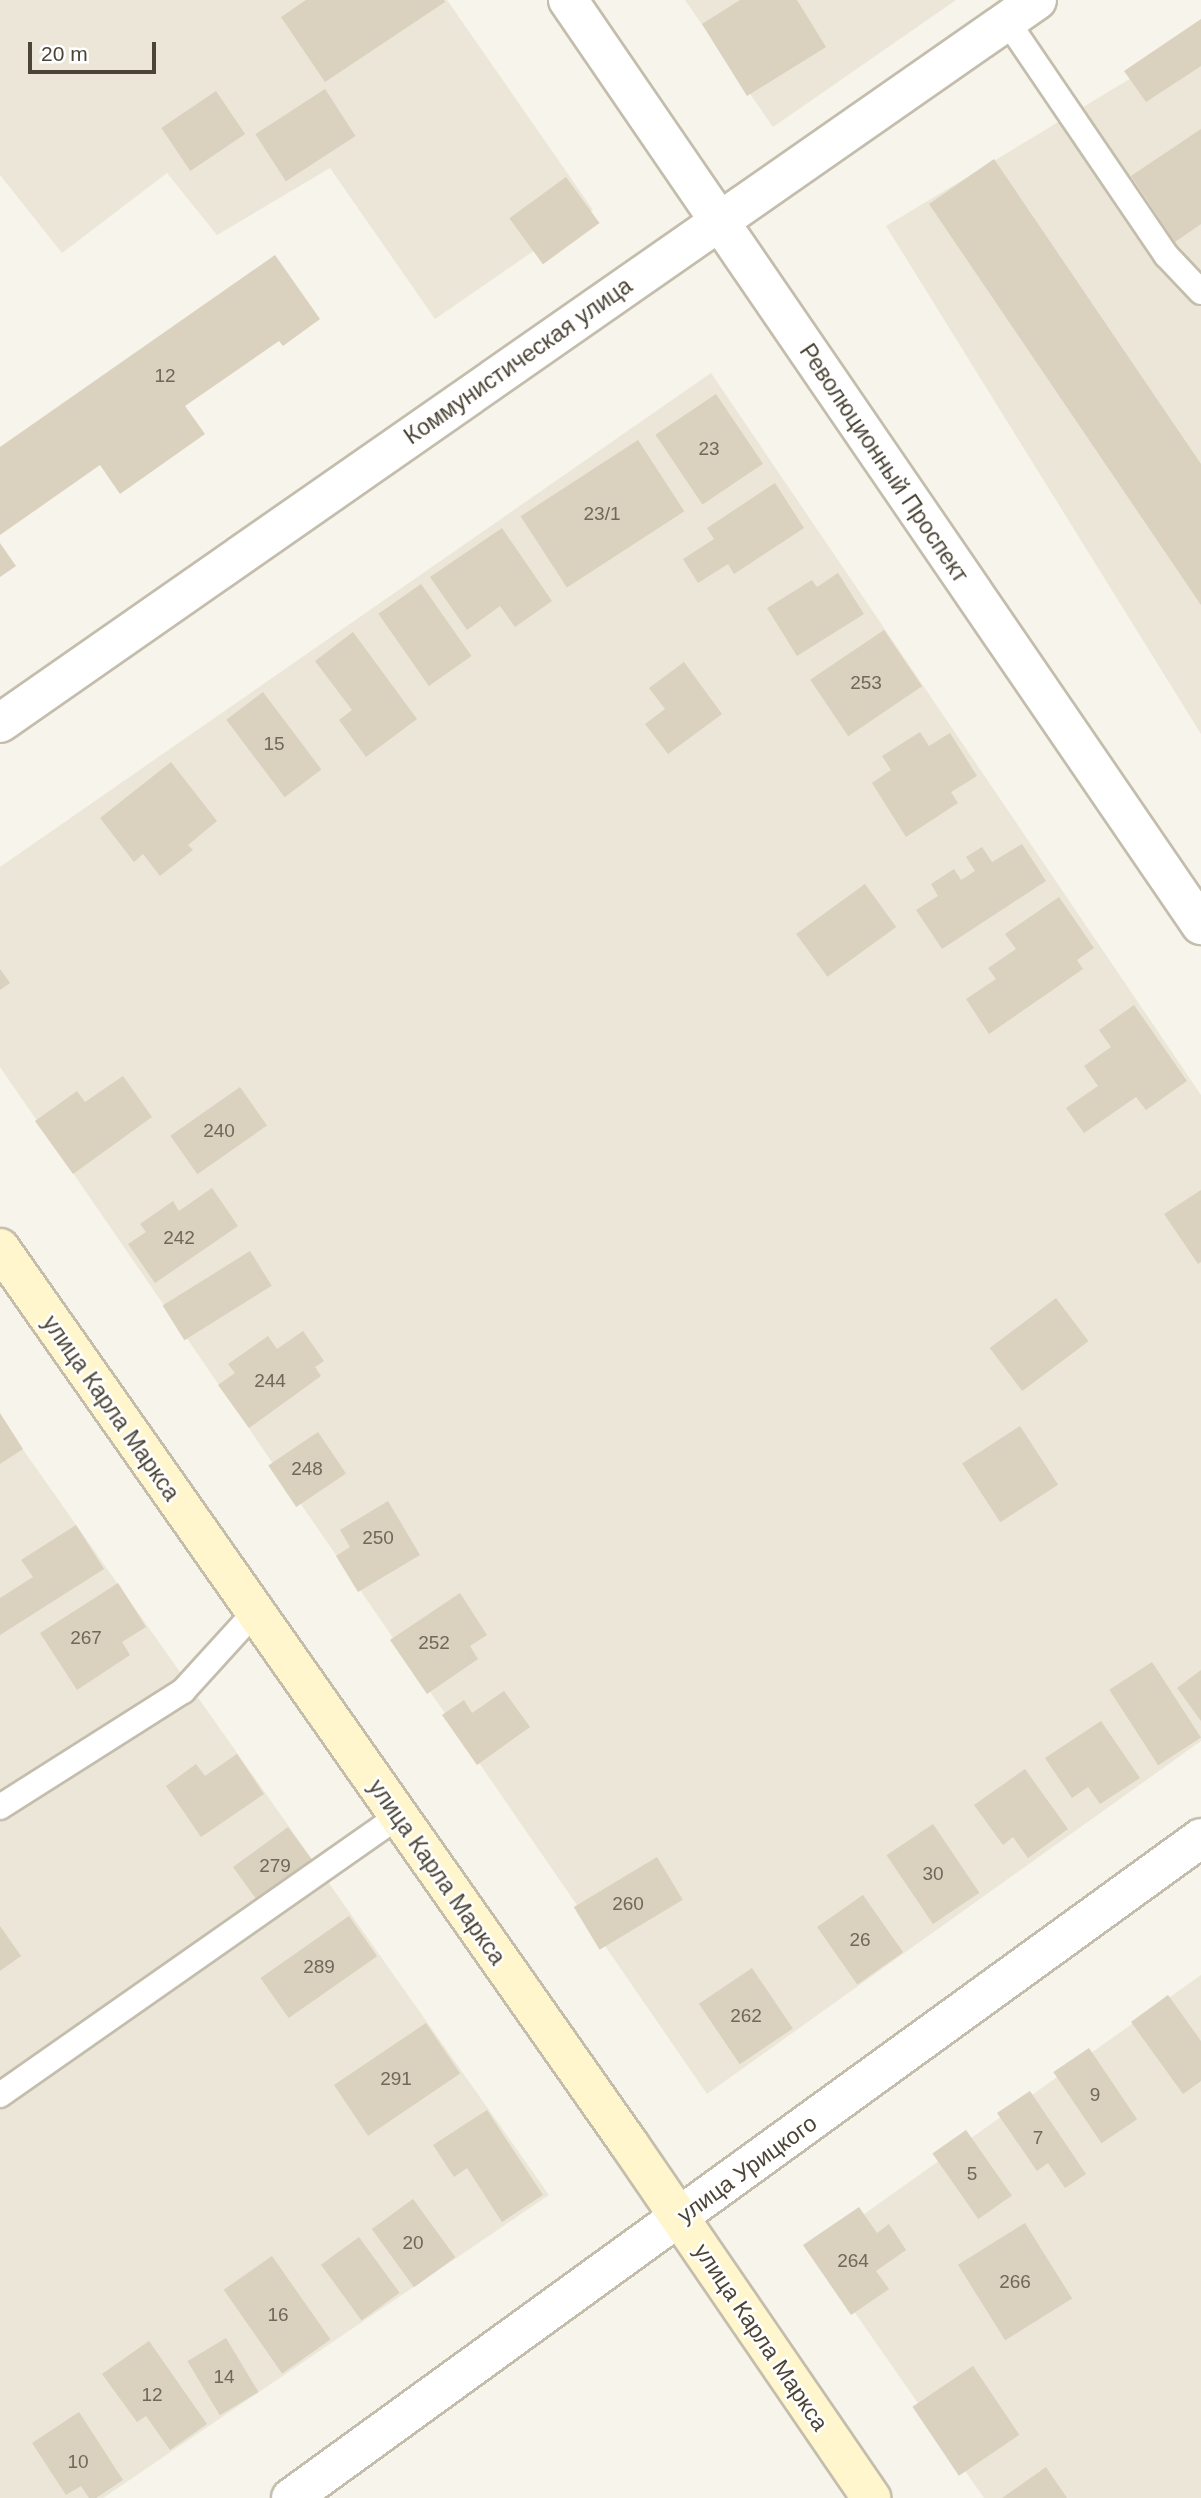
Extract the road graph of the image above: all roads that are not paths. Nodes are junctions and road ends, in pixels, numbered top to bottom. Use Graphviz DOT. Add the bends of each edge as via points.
graph roads {
  1 [pos="568,0"];
  2 [pos="1022,10"];
  3 [pos="718,221"];
  4 [pos="1199,286"];
  5 [pos="0,723"];
  6 [pos="1201,925"];
  7 [pos="0,1248"];
  8 [pos="253,1614"];
  9 [pos="0,1807"];
  10 [pos="398,1816"];
  11 [pos="1201,1838"];
  12 [pos="0,2095"];
  13 [pos="679,2218"];
  14 [pos="291,2498"];
  15 [pos="871,2498"];
  1 -- 3 [label="street, Революционный Проспект"];
  2 -- 3 [label="street, Коммунистическая улица"];
  2 -- 4 [label="lane" via="1166,255"];
  3 -- 5 [label="street, Коммунистическая улица"];
  3 -- 6 [label="street, Революционный Проспект"];
  7 -- 8 [label="main road, улица Карла Маркса"];
  8 -- 9 [label="lane" via="183,1691"];
  8 -- 10 [label="main road, улица Карла Маркса"];
  10 -- 12 [label="lane"];
  10 -- 13 [label="main road, улица Карла Маркса"];
  11 -- 13 [label="street, улица Урицкого"];
  13 -- 14 [label="street, улица Урицкого"];
  13 -- 15 [label="main road, улица Карла Маркса"];
}
